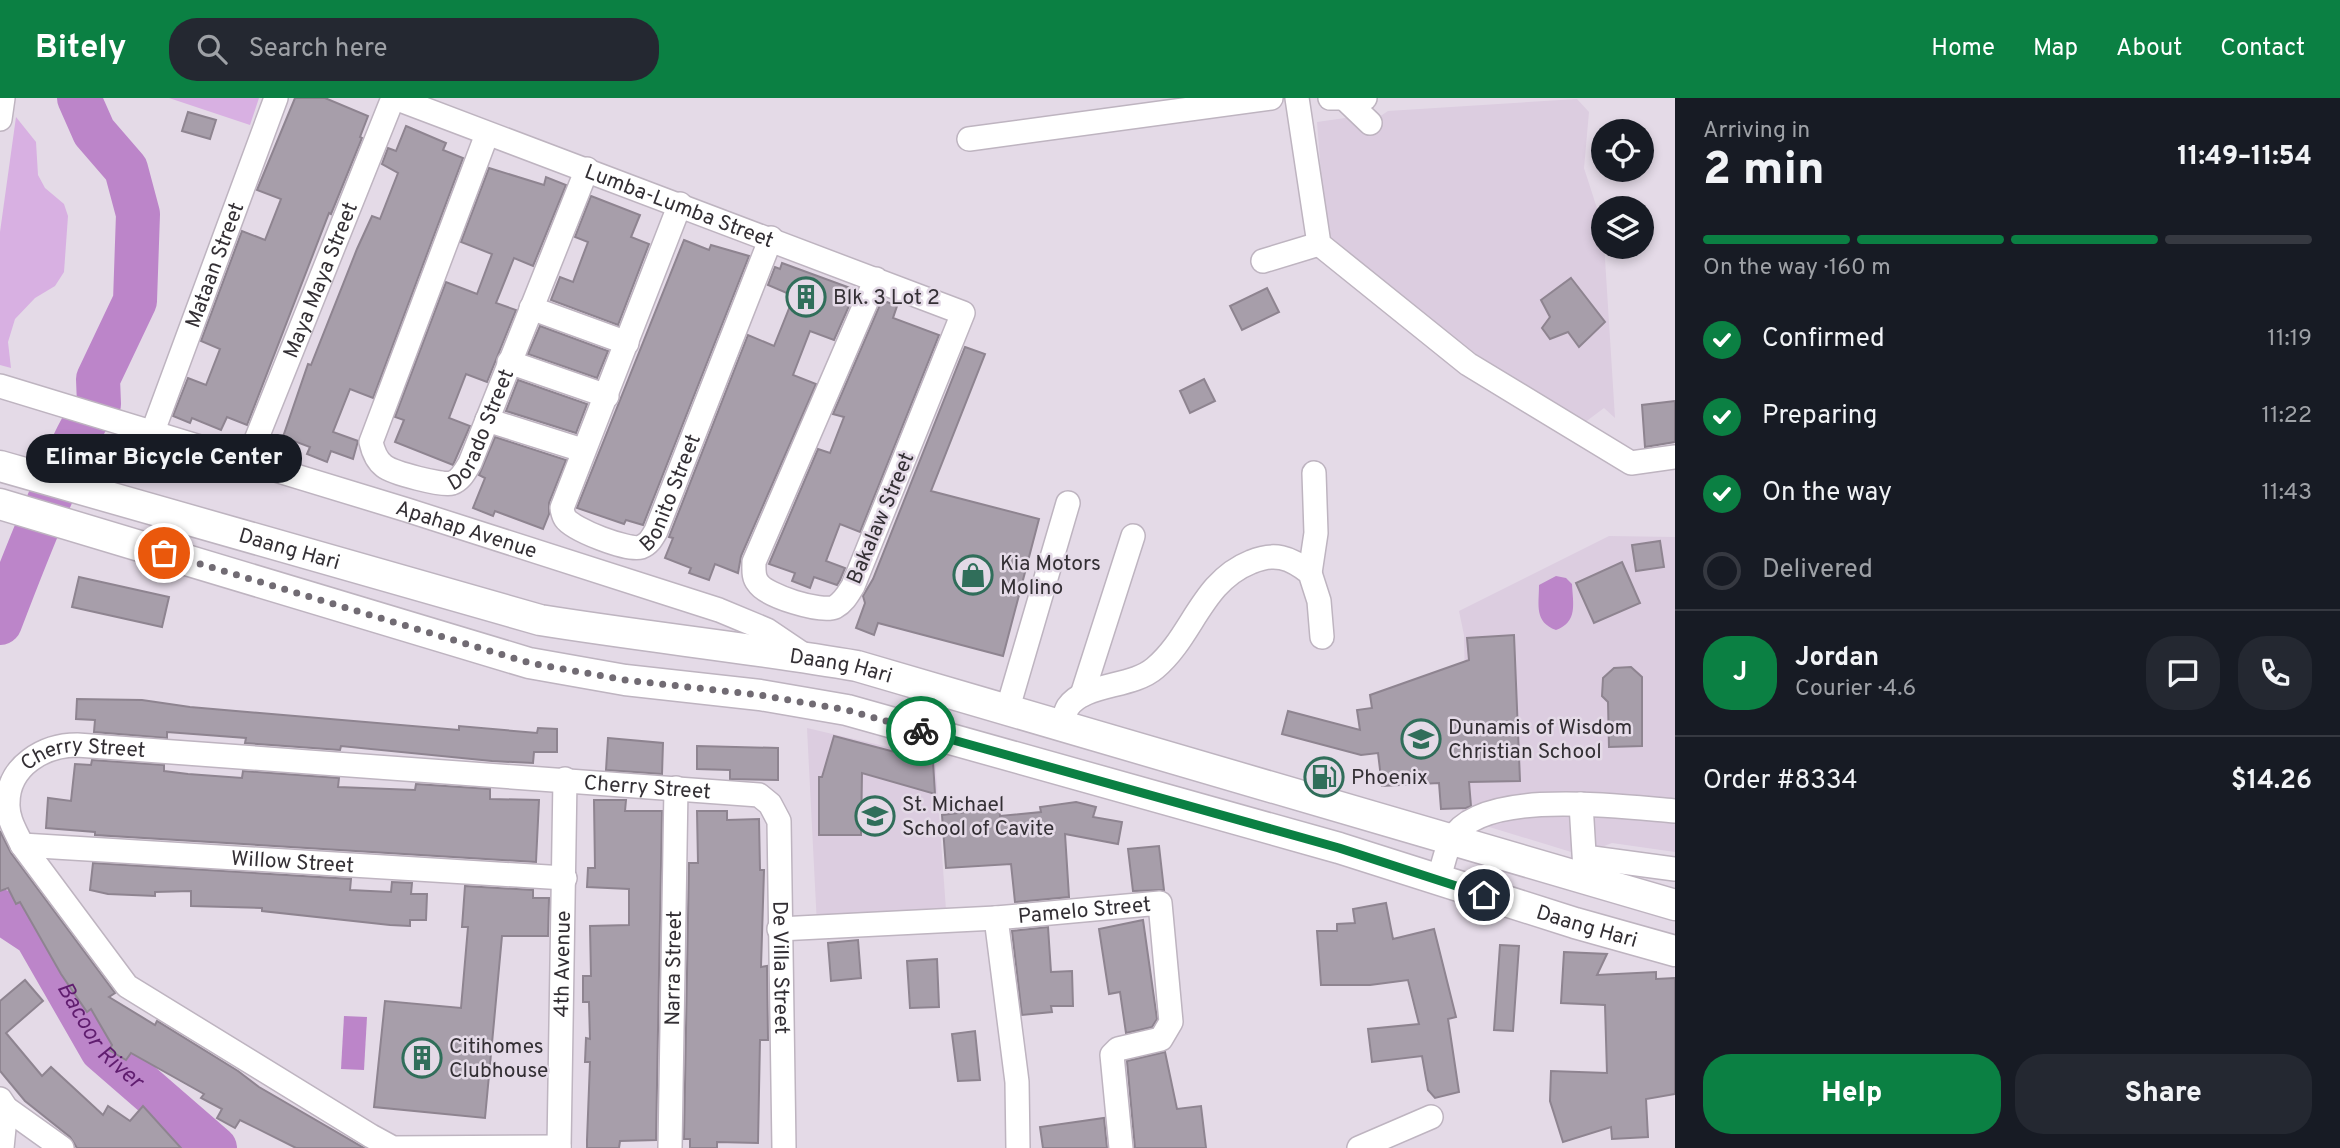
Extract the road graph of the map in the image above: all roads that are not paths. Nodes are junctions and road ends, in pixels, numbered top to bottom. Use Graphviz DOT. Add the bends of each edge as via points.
graph roads {
  1 [pos="3,98"];
  2 [pos="276,98"];
  3 [pos="394,98"];
  4 [pos="1272,98"];
  5 [pos="1297,98"];
  6 [pos="1347,99"];
  7 [pos="0,119"];
  8 [pos="1370,124"];
  9 [pos="487,134"];
  10 [pos="969,139"];
  11 [pos="587,169"];
  12 [pos="680,204"];
  13 [pos="771,238"];
  14 [pos="1319,244"];
  15 [pos="1263,261"];
  16 [pos="876,279"];
  17 [pos="531,308"];
  18 [pos="963,313"];
  19 [pos="627,342"];
  20 [pos="509,362"];
  21 [pos="0,386"];
  22 [pos="607,396"];
  23 [pos="487,420"];
  24 [pos="153,431"];
  25 [pos="582,450"];
  26 [pos="1675,457"];
  27 [pos="248,460"];
  28 [pos="1,466"];
  29 [pos="1314,473"];
  30 [pos="1068,503"];
  31 [pos="0,504"];
  32 [pos="1133,536"];
  33 [pos="1310,573"];
  34 [pos="1322,637"];
  35 [pos="807,657"];
  36 [pos="1082,695"];
  37 [pos="805,704"];
  38 [pos="1007,711"];
  39 [pos="1061,727"];
  40 [pos="1143,750"];
  41 [pos="565,779"];
  42 [pos="676,788"];
  43 [pos="1129,789"];
  44 [pos="759,795"];
  45 [pos="1581,804"];
  46 [pos="1351,810"];
  47 [pos="1675,811"];
  48 [pos="1452,838"];
  49 [pos="22,845"];
  50 [pos="1339,848"];
  51 [pos="1585,868"];
  52 [pos="1675,869"];
  53 [pos="565,878"];
  54 [pos="1438,880"];
  55 [pos="1617,890"];
  56 [pos="1675,905"];
  57 [pos="996,918"];
  58 [pos="779,929"];
  59 [pos="1608,933"];
  60 [pos="1675,951"];
  61 [pos="3,1104"];
  62 [pos="1431,1117"];
  63 [pos="559,1147"];
  64 [pos="2,1148"];
  65 [pos="62,1148"];
  66 [pos="670,1148"];
  67 [pos="784,1148"];
  68 [pos="1018,1148"];
  69 [pos="1121,1148"];
  70 [pos="1359,1148"];
  1 -- 7 [label="street"];
  2 -- 24 [label="street, Mataan Street"];
  3 -- 9 [label="street, Lumba-Lumba Street"];
  3 -- 27 [label="street, Maya Maya Street"];
  4 -- 10 [label="street"];
  5 -- 14 [label="street"];
  6 -- 8 [label="street"];
  9 -- 11 [label="street, Lumba-Lumba Street"];
  9 -- 23 [label="street, Dorado Street" via="371,442 384,467 450,484 460,479 470,463"];
  11 -- 12 [label="street, Lumba-Lumba Street"];
  11 -- 17 [label="street, Dorado Street"];
  12 -- 13 [label="street, Lumba-Lumba Street"];
  12 -- 19 [label="street, Bonito Street"];
  13 -- 16 [label="street, Lumba-Lumba Street"];
  13 -- 25 [label="street, Bonito Street" via="650,542 628,548 564,518 564,497"];
  14 -- 15 [label="street"];
  14 -- 26 [label="street" via="1468,363 1630,463"];
  16 -- 18 [label="street, Lumba-Lumba Street"];
  16 -- 18 [label="street, Bakalaw Street" via="754,562 758,585 767,592 815,608 832,608 843,601"];
  17 -- 19 [label="street"];
  17 -- 20 [label="street, Dorado Street"];
  19 -- 22 [label="street, Bonito Street"];
  20 -- 22 [label="street"];
  20 -- 23 [label="street, Dorado Street"];
  21 -- 24 [label="street, Apahap Avenue"];
  22 -- 25 [label="street, Bonito Street"];
  23 -- 25 [label="street"];
  24 -- 27 [label="street, Apahap Avenue"];
  27 -- 35 [label="street, Apahap Avenue" via="719,610 767,630"];
  28 -- 35 [label="main road, Daang Hari" via="540,620"];
  29 -- 33 [label="street" via="1316,533"];
  30 -- 38 [label="street"];
  31 -- 37 [label="main road, Daang Hari" via="530,663"];
  32 -- 36 [label="street"];
  33 -- 34 [label="street" via="1319,601"];
  33 -- 36 [label="street" via="1280,556 1238,567 1217,584 1164,661 1145,677"];
  35 -- 37 [label="main road"];
  35 -- 38 [label="main road, Daang Hari" via="857,666"];
  36 -- 39 [label="street" via="1068,707"];
  37 -- 43 [label="main road, Daang Hari" via="847,710"];
  38 -- 39 [label="main road, Daang Hari"];
  39 -- 40 [label="main road, Daang Hari"];
  40 -- 43 [label="main road"];
  40 -- 46 [label="main road, Daang Hari"];
  41 -- 42 [label="street, Cherry Street"];
  41 -- 49 [label="street, Cherry Street" via="60,744 30,759 11,784 8,804"];
  41 -- 53 [label="street, 4th Avenue"];
  42 -- 44 [label="street, Cherry Street"];
  42 -- 66 [label="street, Narra Street"];
  43 -- 50 [label="main road, Daang Hari"];
  44 -- 58 [label="street, De Villa Street" via="779,821"];
  45 -- 47 [label="street"];
  45 -- 48 [label="street" via="1502,807 1485,813"];
  45 -- 51 [label="street"];
  46 -- 48 [label="main road, Daang Hari"];
  46 -- 50 [label="main road"];
  48 -- 51 [label="main road, Daang Hari"];
  48 -- 54 [label="street"];
  49 -- 53 [label="street, Willow Street"];
  49 -- 63 [label="street, Cherry Street" via="127,986 371,1136 393,1148"];
  50 -- 54 [label="main road, Daang Hari"];
  51 -- 52 [label="street"];
  51 -- 55 [label="main road, Daang Hari"];
  53 -- 63 [label="street, 4th Avenue"];
  54 -- 59 [label="main road, Daang Hari"];
  55 -- 56 [label="main road, Daang Hari"];
  55 -- 59 [label="main road"];
  57 -- 58 [label="street"];
  57 -- 68 [label="street, Pamelo Street" via="1017,1082"];
  57 -- 69 [label="street, Pamelo Street" via="1160,903 1171,1022 1161,1039 1118,1049 1112,1055"];
  58 -- 67 [label="street, De Villa Street"];
  59 -- 60 [label="main road, Daang Hari"];
  61 -- 64 [label="street"];
  61 -- 65 [label="street"];
  62 -- 70 [label="street"];
}
